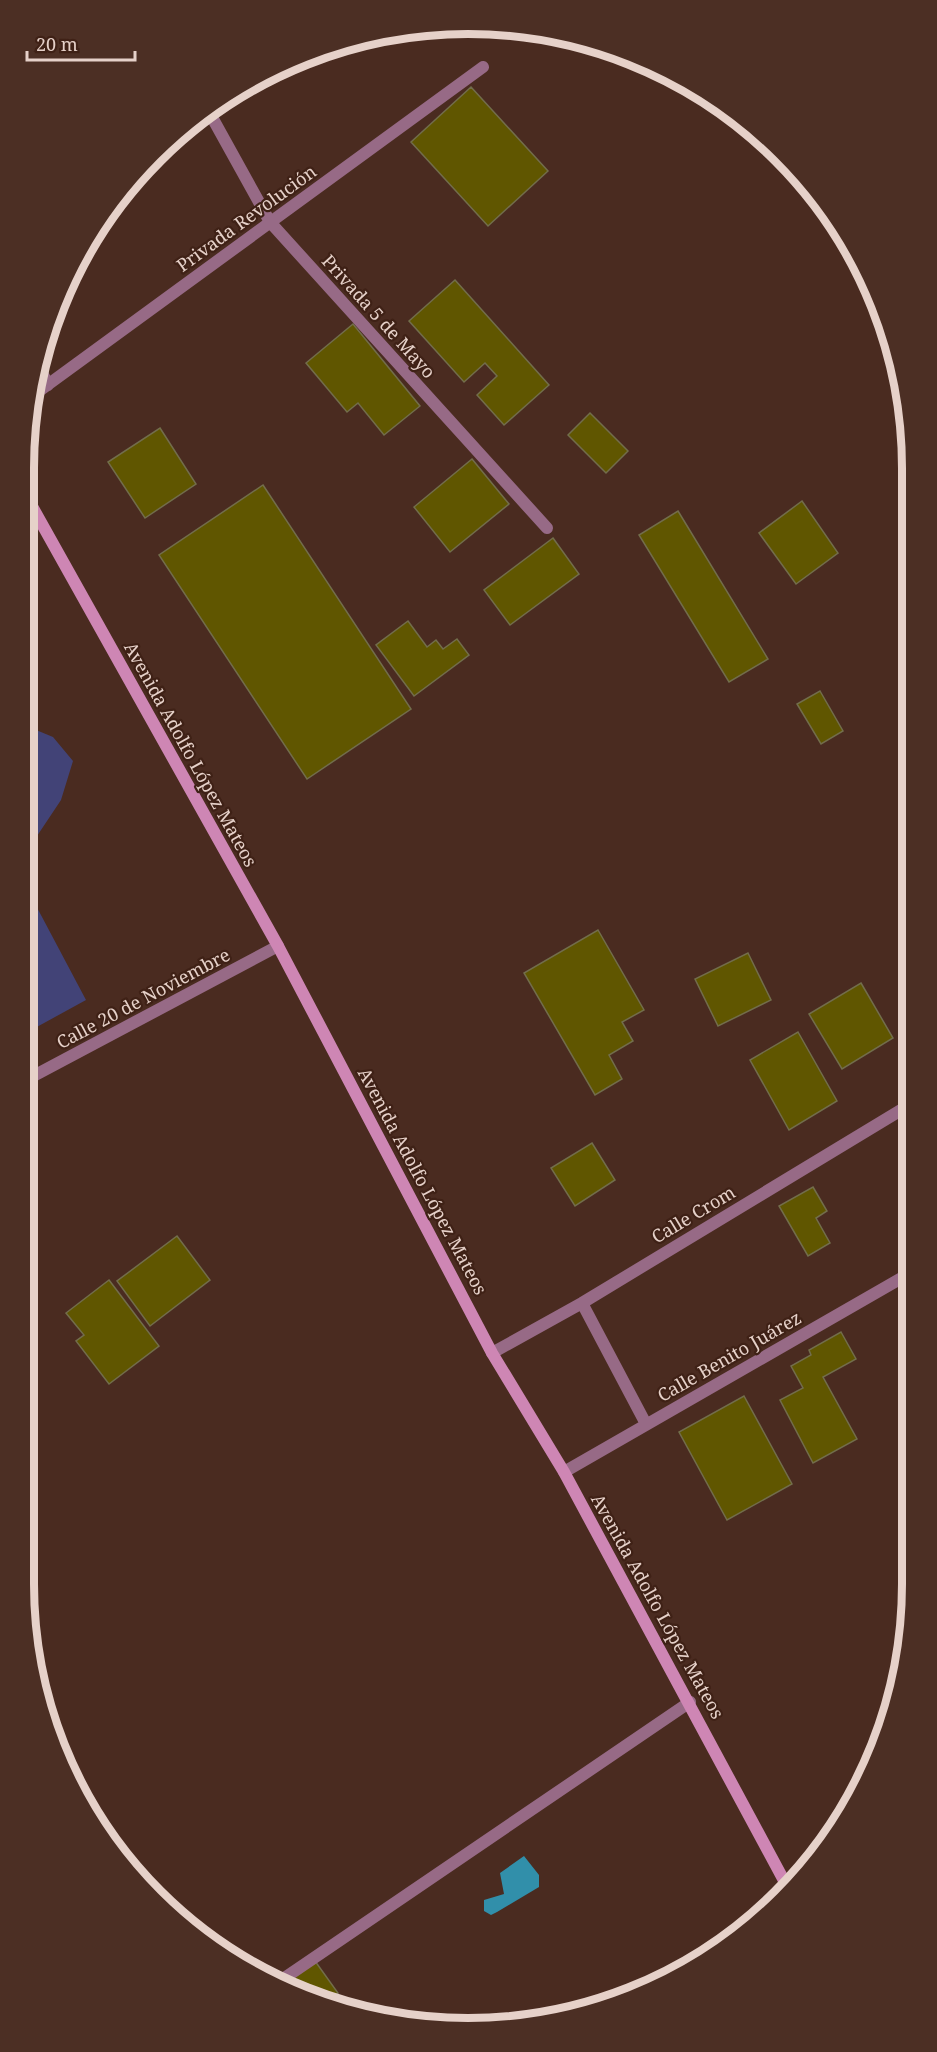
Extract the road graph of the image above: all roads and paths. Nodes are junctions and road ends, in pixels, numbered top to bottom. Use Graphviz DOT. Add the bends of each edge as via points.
graph roads {
  1 [pos="483,67"];
  2 [pos="212,118"];
  3 [pos="270,222"];
  4 [pos="44,377"];
  5 [pos="48,385"];
  6 [pos="42,389"];
  7 [pos="34,510"];
  8 [pos="547,528"];
  9 [pos="278,946"];
  10 [pos="34,1076"];
  11 [pos="902,1109"];
  12 [pos="902,1278"];
  13 [pos="582,1303"];
  14 [pos="492,1353"];
  15 [pos="646,1424"];
  16 [pos="564,1472"];
  17 [pos="690,1702"];
  18 [pos="785,1880"];
  19 [pos="286,1977"];
  1 -- 3 [label="street, Privada Revolución"];
  2 -- 3 [label="street, Privada 5 de Mayo"];
  3 -- 5 [label="street, Privada Revolución"];
  3 -- 8 [label="street, Privada 5 de Mayo"];
  4 -- 5 [label="street"];
  5 -- 6 [label="street, Privada Revolución"];
  7 -- 9 [label="main road, Avenida Adolfo López Mateos"];
  9 -- 10 [label="street, Calle 20 de Noviembre"];
  9 -- 14 [label="main road, Avenida Adolfo López Mateos"];
  11 -- 13 [label="street, Calle Crom"];
  12 -- 15 [label="street, Calle Benito Juárez"];
  13 -- 14 [label="street, Calle Crom"];
  13 -- 15 [label="street"];
  14 -- 16 [label="main road, Avenida Adolfo López Mateos"];
  15 -- 16 [label="street, Calle Benito Juárez"];
  16 -- 17 [label="main road, Avenida Adolfo López Mateos"];
  17 -- 18 [label="main road, Avenida Adolfo López Mateos"];
  17 -- 19 [label="street"];
}
